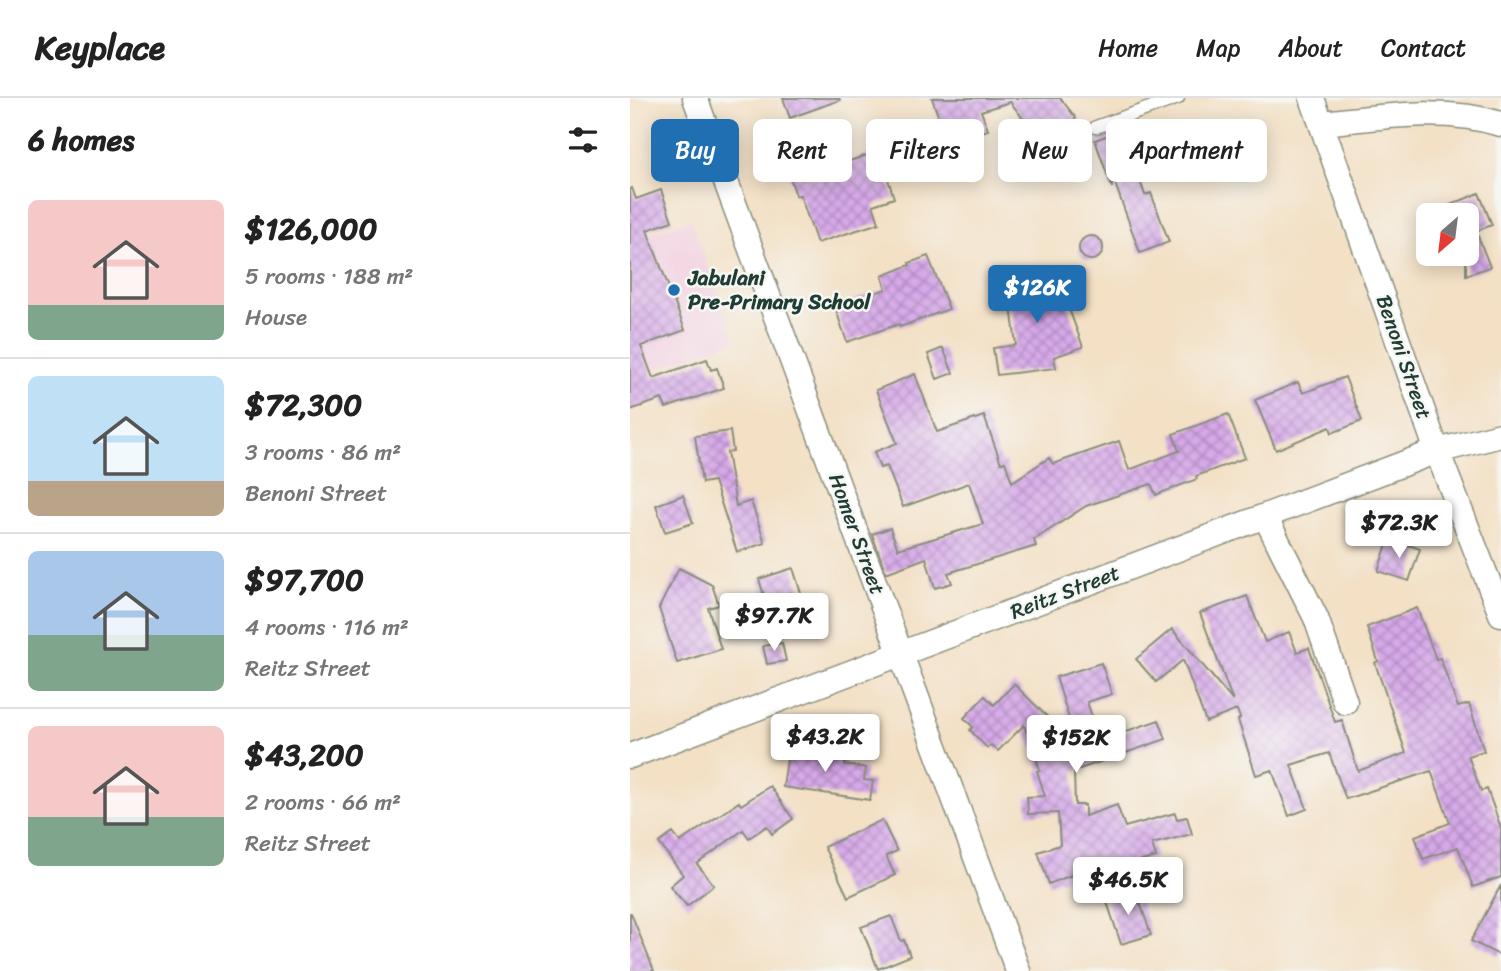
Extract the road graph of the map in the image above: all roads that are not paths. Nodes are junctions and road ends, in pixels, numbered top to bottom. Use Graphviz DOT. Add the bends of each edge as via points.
graph roads {
  1 [pos="695,98"];
  2 [pos="1178,98"];
  3 [pos="1312,98"];
  4 [pos="1321,122"];
  5 [pos="1501,124"];
  6 [pos="1096,127"];
  7 [pos="1501,435"];
  8 [pos="1437,451"];
  9 [pos="1265,516"];
  10 [pos="1501,614"];
  11 [pos="901,655"];
  12 [pos="1345,702"];
  13 [pos="630,756"];
  14 [pos="1018,971"];
  1 -- 11 [label="street, Homer Street"];
  2 -- 6 [label="lane"];
  3 -- 4 [label="street, Benoni Street"];
  4 -- 5 [label="street" via="1452,114"];
  4 -- 8 [label="street, Benoni Street"];
  7 -- 8 [label="street, Reitz Street"];
  8 -- 9 [label="street, Reitz Street"];
  8 -- 10 [label="street, Benoni Street"];
  9 -- 11 [label="street, Reitz Street"];
  9 -- 12 [label="street" via="1316,618"];
  11 -- 13 [label="street, Reitz Street"];
  11 -- 14 [label="street, Homer Street"];
}
